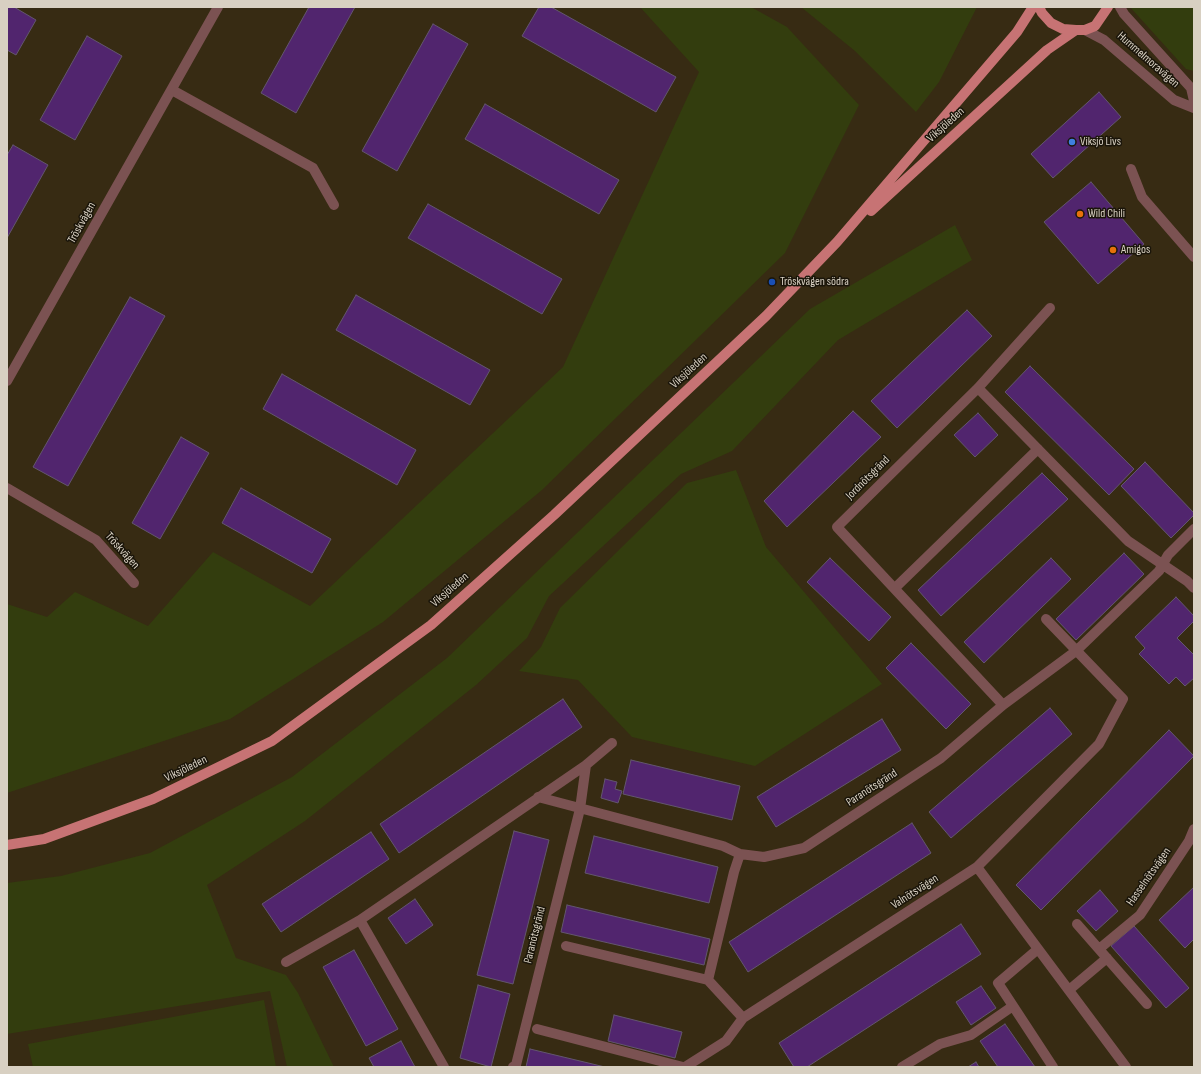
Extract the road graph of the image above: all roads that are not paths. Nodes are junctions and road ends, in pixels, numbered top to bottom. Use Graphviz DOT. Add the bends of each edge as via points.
graph roads {
  1 [pos="218,7"];
  2 [pos="1033,7"];
  3 [pos="1039,7"];
  4 [pos="1108,7"];
  5 [pos="1120,7"];
  6 [pos="1080,30"];
  7 [pos="172,90"];
  8 [pos="1194,101"];
  9 [pos="1194,108"];
  10 [pos="1131,169"];
  11 [pos="334,206"];
  12 [pos="837,242"];
  13 [pos="1194,257"];
  14 [pos="1050,308"];
  15 [pos="11,365"];
  16 [pos="7,381"];
  17 [pos="978,388"];
  18 [pos="1038,449"];
  19 [pos="7,488"];
  20 [pos="1194,529"];
  21 [pos="1163,564"];
  22 [pos="134,583"];
  23 [pos="895,588"];
  24 [pos="1194,588"];
  25 [pos="1046,619"];
  26 [pos="1076,651"];
  27 [pos="1003,705"];
  28 [pos="612,743"];
  29 [pos="586,765"];
  30 [pos="538,797"];
  31 [pos="580,809"];
  32 [pos="1194,829"];
  33 [pos="7,845"];
  34 [pos="740,854"];
  35 [pos="977,867"];
  36 [pos="360,920"];
  37 [pos="1077,924"];
  38 [pos="566,946"];
  39 [pos="1038,949"];
  40 [pos="1099,950"];
  41 [pos="1107,958"];
  42 [pos="286,962"];
  43 [pos="708,980"];
  44 [pos="1070,990"];
  45 [pos="1147,1004"];
  46 [pos="1013,1006"];
  47 [pos="743,1018"];
  48 [pos="537,1029"];
  49 [pos="444,1067"];
  50 [pos="513,1067"];
  51 [pos="684,1067"];
  52 [pos="902,1067"];
  53 [pos="1053,1067"];
  54 [pos="1126,1067"];
  1 -- 7 [label="street, Tröskvägen"];
  2 -- 12 [label="main road, Viksjöleden" via="1017,32"];
  3 -- 6 [label="main road" via="1051,23 1063,29"];
  4 -- 6 [label="main road, Viksjöleden" via="1095,26"];
  5 -- 8 [label="street, Hummelmoravägen" via="1191,88"];
  6 -- 9 [label="street, Hummelmoravägen" via="1104,40 1174,100"];
  6 -- 12 [label="main road, Viksjöleden" via="1047,50"];
  7 -- 11 [label="street" via="313,168"];
  7 -- 15 [label="street, Tröskvägen"];
  10 -- 13 [label="street" via="1142,197"];
  12 -- 33 [label="main road, Viksjöleden" via="766,316 537,531 431,625 272,741 153,799 44,839"];
  14 -- 17 [label="street, Jordnötsgränd"];
  15 -- 16 [label="street, Tröskvägen"];
  17 -- 18 [label="street"];
  17 -- 23 [label="street, Jordnötsgränd" via="836,527"];
  18 -- 21 [label="street" via="1128,541"];
  18 -- 23 [label="street"];
  19 -- 22 [label="street, Tröskvägen" via="96,540"];
  20 -- 21 [label="street" via="1168,555"];
  21 -- 24 [label="street"];
  21 -- 26 [label="street" via="1159,571"];
  23 -- 27 [label="street, Jordnötsgränd"];
  25 -- 26 [label="street"];
  26 -- 27 [label="street"];
  26 -- 35 [label="street, Valnötsvägen" via="1123,699 1099,744"];
  27 -- 34 [label="street, Paranötsgränd" via="941,758 804,848 764,857"];
  28 -- 29 [label="street"];
  29 -- 30 [label="street"];
  29 -- 31 [label="street, Paranötsgränd"];
  30 -- 31 [label="street, Paranötsgränd"];
  30 -- 36 [label="street"];
  31 -- 34 [label="street, Paranötsgränd" via="723,846"];
  31 -- 50 [label="street, Paranötsgränd" via="516,1065"];
  32 -- 40 [label="street, Hasselnötsvägen" via="1189,841 1140,914"];
  34 -- 43 [label="street"];
  35 -- 39 [label="street"];
  35 -- 47 [label="street, Valnötsvägen"];
  36 -- 42 [label="street"];
  36 -- 49 [label="street"];
  37 -- 40 [label="street"];
  38 -- 43 [label="street"];
  39 -- 44 [label="street"];
  39 -- 46 [label="street" via="998,983"];
  40 -- 41 [label="street"];
  41 -- 44 [label="street"];
  41 -- 45 [label="street"];
  43 -- 47 [label="street"];
  44 -- 54 [label="street"];
  46 -- 52 [label="street" via="971,1035 940,1044"];
  46 -- 53 [label="street"];
  47 -- 51 [label="street, Valnötsvägen" via="726,1041"];
  48 -- 51 [label="street"];
}
